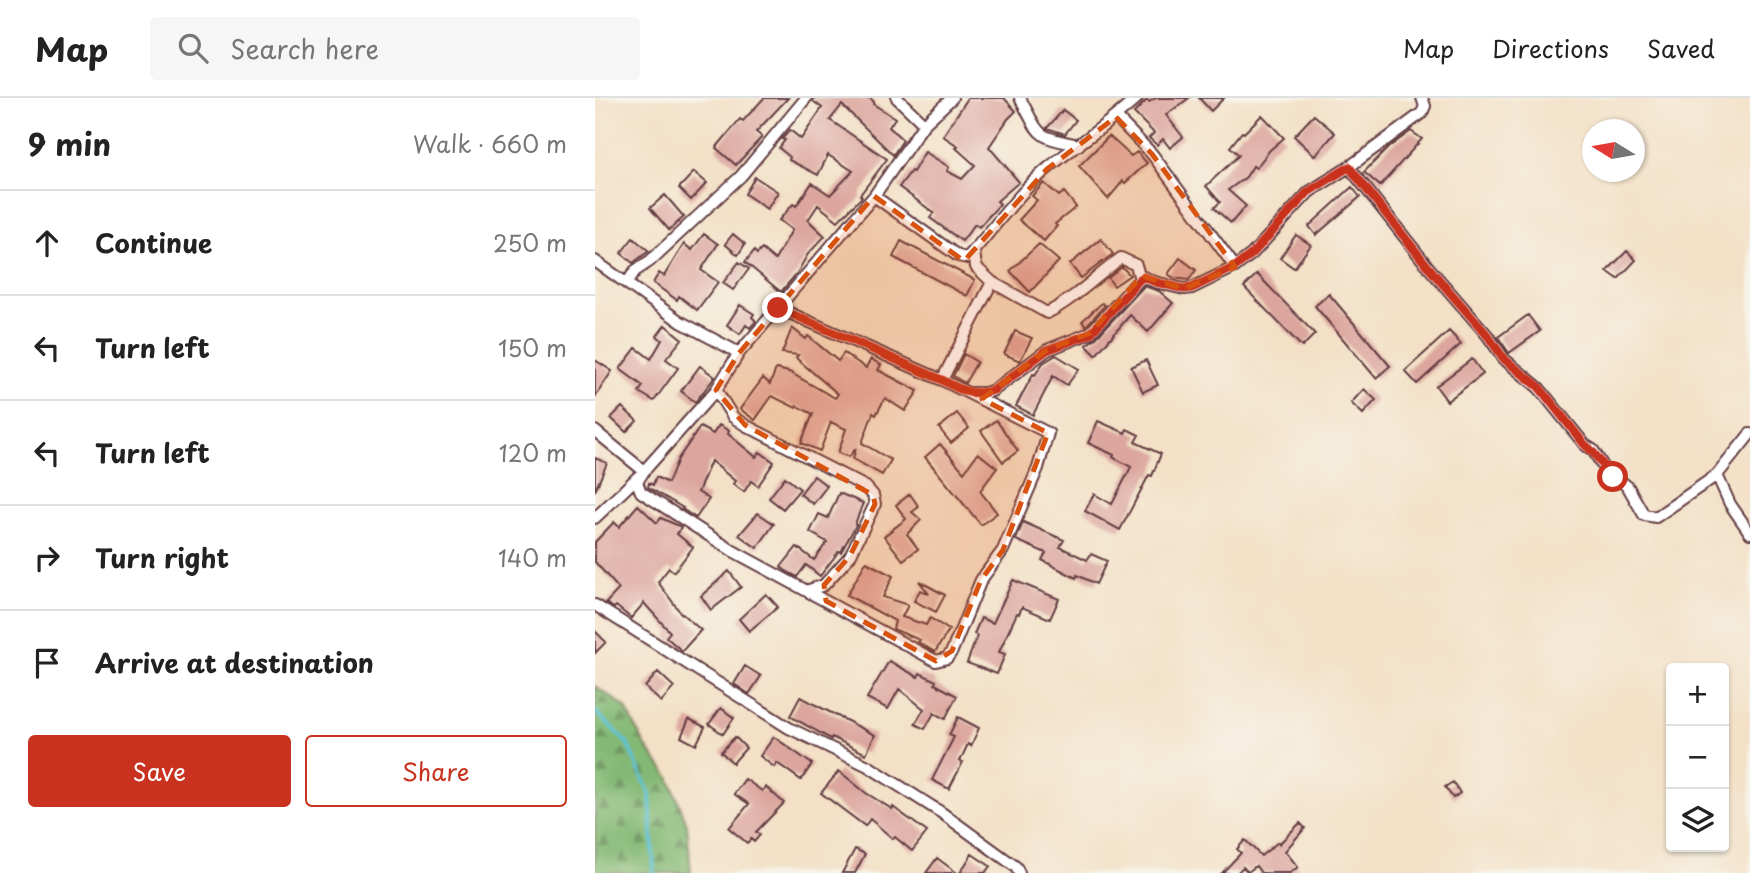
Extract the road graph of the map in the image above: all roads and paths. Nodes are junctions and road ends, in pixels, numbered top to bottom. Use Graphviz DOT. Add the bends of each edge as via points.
graph roads {
  1 [pos="806,98"];
  2 [pos="897,98"];
  3 [pos="953,98"];
  4 [pos="1020,98"];
  5 [pos="1137,98"];
  6 [pos="1422,98"];
  7 [pos="1117,117"];
  8 [pos="924,124"];
  9 [pos="1079,145"];
  10 [pos="1349,167"];
  11 [pos="874,196"];
  12 [pos="974,251"];
  13 [pos="595,261"];
  14 [pos="1235,267"];
  15 [pos="1140,279"];
  16 [pos="992,282"];
  17 [pos="627,283"];
  18 [pos="778,308"];
  19 [pos="739,353"];
  20 [pos="942,380"];
  21 [pos="716,390"];
  22 [pos="966,393"];
  23 [pos="595,430"];
  24 [pos="1750,434"];
  25 [pos="644,471"];
  26 [pos="1717,475"];
  27 [pos="595,518"];
  28 [pos="1750,533"];
  29 [pos="824,585"];
  30 [pos="809,590"];
  31 [pos="826,601"];
  32 [pos="595,605"];
  33 [pos="1018,870"];
  34 [pos="1027,873"];
  1 -- 17 [label="street" via="741,176"];
  2 -- 8 [label="street"];
  3 -- 8 [label="street"];
  4 -- 9 [label="street" via="1039,134"];
  5 -- 7 [label="street"];
  6 -- 10 [label="street" via="1422,113"];
  7 -- 9 [label="street"];
  7 -- 14 [label="street" via="1156,160"];
  8 -- 11 [label="street"];
  9 -- 12 [label="street" via="1031,185"];
  10 -- 14 [label="street" via="1308,192"];
  10 -- 26 [label="street" via="1504,359 1539,387 1604,468 1628,487 1644,515 1656,517"];
  11 -- 12 [label="street" via="958,256 967,258"];
  11 -- 18 [label="street"];
  12 -- 16 [label="street" via="976,267"];
  13 -- 17 [label="street"];
  14 -- 15 [label="street" via="1192,288"];
  15 -- 16 [label="street" via="1136,265 1121,258 1065,304 1047,313"];
  15 -- 22 [label="street" via="1090,334 1047,350 994,390"];
  16 -- 20 [label="street"];
  17 -- 19 [label="street" via="681,322"];
  18 -- 19 [label="street"];
  18 -- 20 [label="street"];
  19 -- 21 [label="street"];
  20 -- 22 [label="street"];
  21 -- 25 [label="street"];
  21 -- 29 [label="street" via="733,417 744,425 866,487 873,495 875,504 850,556"];
  22 -- 31 [label="street" via="1048,433 1003,550 981,580 952,652 936,661"];
  23 -- 25 [label="street"];
  24 -- 26 [label="street"];
  25 -- 27 [label="street"];
  25 -- 30 [label="street" via="637,482 641,492 705,535"];
  26 -- 28 [label="street"];
  29 -- 30 [label="street"];
  29 -- 31 [label="street"];
  30 -- 31 [label="street"];
  32 -- 33 [label="street" via="789,728 868,766 942,813"];
  33 -- 34 [label="street"];
}
